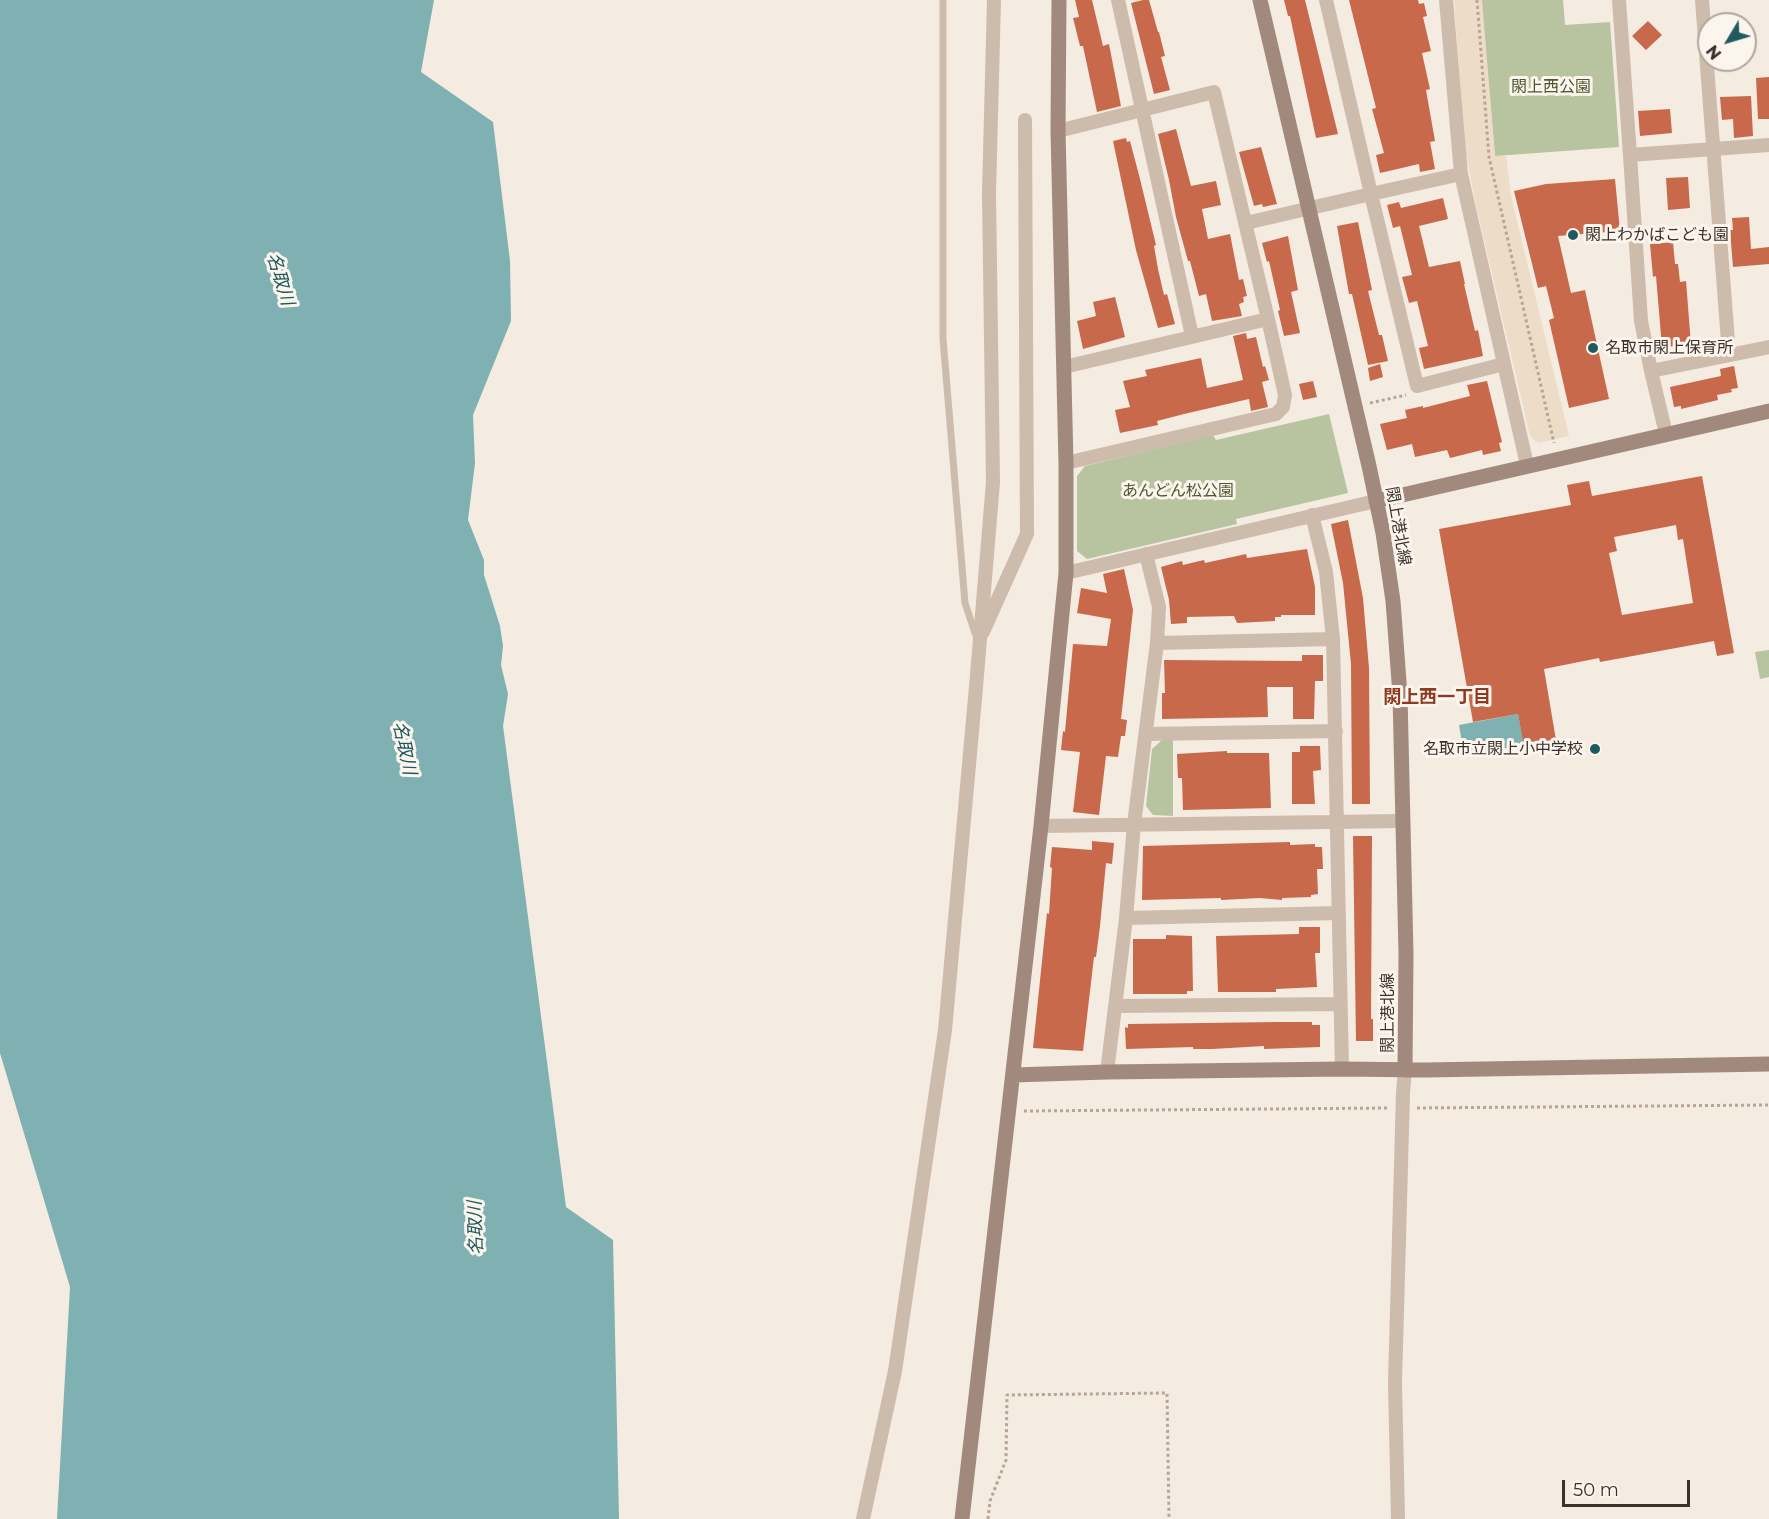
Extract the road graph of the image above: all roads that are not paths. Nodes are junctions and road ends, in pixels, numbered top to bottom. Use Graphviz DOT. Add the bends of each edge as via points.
graph roads {
  1 [pos="943,0"];
  2 [pos="994,0"];
  3 [pos="1059,0"];
  4 [pos="1118,0"];
  5 [pos="1260,0"];
  6 [pos="1326,0"];
  7 [pos="1446,0"];
  8 [pos="1619,0"];
  9 [pos="1702,0"];
  10 [pos="1142,110"];
  11 [pos="1025,120"];
  12 [pos="1058,131"];
  13 [pos="1769,145"];
  14 [pos="1712,149"];
  15 [pos="1630,154"];
  16 [pos="1461,174"];
  17 [pos="1371,194"];
  18 [pos="1308,209"];
  19 [pos="1246,223"];
  20 [pos="1268,319"];
  21 [pos="1192,336"];
  22 [pos="1769,347"];
  23 [pos="1729,355"];
  24 [pos="1504,364"];
  25 [pos="1064,367"];
  26 [pos="1651,371"];
  27 [pos="1769,411"];
  28 [pos="1666,434"];
  29 [pos="1066,463"];
  30 [pos="1527,465"];
  31 [pos="1376,501"];
  32 [pos="1312,515"];
  33 [pos="1146,554"];
  34 [pos="1066,573"];
  35 [pos="1333,639"];
  36 [pos="978,642"];
  37 [pos="1157,643"];
  38 [pos="1336,731"];
  39 [pos="1146,734"];
  40 [pos="1402,821"];
  41 [pos="1337,822"];
  42 [pos="1134,824"];
  43 [pos="1041,826"];
  44 [pos="1339,913"];
  45 [pos="1126,918"];
  46 [pos="1340,1004"];
  47 [pos="1115,1006"];
  48 [pos="1769,1064"];
  49 [pos="1342,1069"];
  50 [pos="1405,1070"];
  51 [pos="1107,1072"];
  52 [pos="1013,1075"];
  53 [pos="863,1519"];
  54 [pos="962,1519"];
  55 [pos="1398,1519"];
  1 -- 36 [label="lane" via="943,339 965,603"];
  2 -- 36 [label="street" via="989,193 993,482"];
  3 -- 12 [label="street"];
  4 -- 10 [label="street"];
  5 -- 18 [label="street, 閖上港北線"];
  6 -- 17 [label="street"];
  7 -- 16 [label="street"];
  8 -- 15 [label="street"];
  9 -- 14 [label="street"];
  10 -- 12 [label="street"];
  10 -- 19 [label="street" via="1215,92"];
  10 -- 21 [label="street"];
  11 -- 36 [label="street" via="1027,534"];
  12 -- 25 [label="street"];
  13 -- 14 [label="street"];
  14 -- 15 [label="street"];
  14 -- 23 [label="street"];
  15 -- 26 [label="street" via="1641,321"];
  16 -- 17 [label="street"];
  16 -- 24 [label="street"];
  17 -- 18 [label="street"];
  17 -- 24 [label="street" via="1417,386"];
  18 -- 19 [label="street"];
  18 -- 31 [label="street, 閖上港北線"];
  19 -- 20 [label="street"];
  20 -- 21 [label="street"];
  20 -- 29 [label="street" via="1285,395 1283,407 1276,414"];
  21 -- 25 [label="street"];
  22 -- 23 [label="street"];
  23 -- 26 [label="street"];
  24 -- 30 [label="street"];
  25 -- 29 [label="street"];
  26 -- 28 [label="street"];
  27 -- 28 [label="street"];
  28 -- 30 [label="street"];
  29 -- 34 [label="street"];
  30 -- 31 [label="street"];
  31 -- 32 [label="street"];
  31 -- 40 [label="street, 閖上港北線" via="1394,613"];
  32 -- 33 [label="street"];
  32 -- 35 [label="street" via="1326,572"];
  33 -- 34 [label="street"];
  33 -- 37 [label="street" via="1159,607"];
  34 -- 43 [label="street"];
  35 -- 37 [label="street"];
  35 -- 38 [label="street"];
  36 -- 53 [label="street" via="945,1030 895,1371"];
  37 -- 39 [label="street"];
  38 -- 39 [label="street"];
  38 -- 41 [label="street"];
  39 -- 42 [label="street"];
  40 -- 41 [label="street"];
  40 -- 50 [label="street, 閖上港北線"];
  41 -- 42 [label="street"];
  41 -- 44 [label="street"];
  42 -- 43 [label="street"];
  42 -- 45 [label="street"];
  43 -- 52 [label="street"];
  44 -- 45 [label="street"];
  44 -- 46 [label="street"];
  45 -- 47 [label="street"];
  46 -- 47 [label="street"];
  46 -- 49 [label="street"];
  47 -- 51 [label="street"];
  48 -- 50 [label="street"];
  49 -- 50 [label="street"];
  49 -- 51 [label="street"];
  50 -- 55 [label="street" via="1395,1383"];
  51 -- 52 [label="street"];
  52 -- 54 [label="street"];
}
